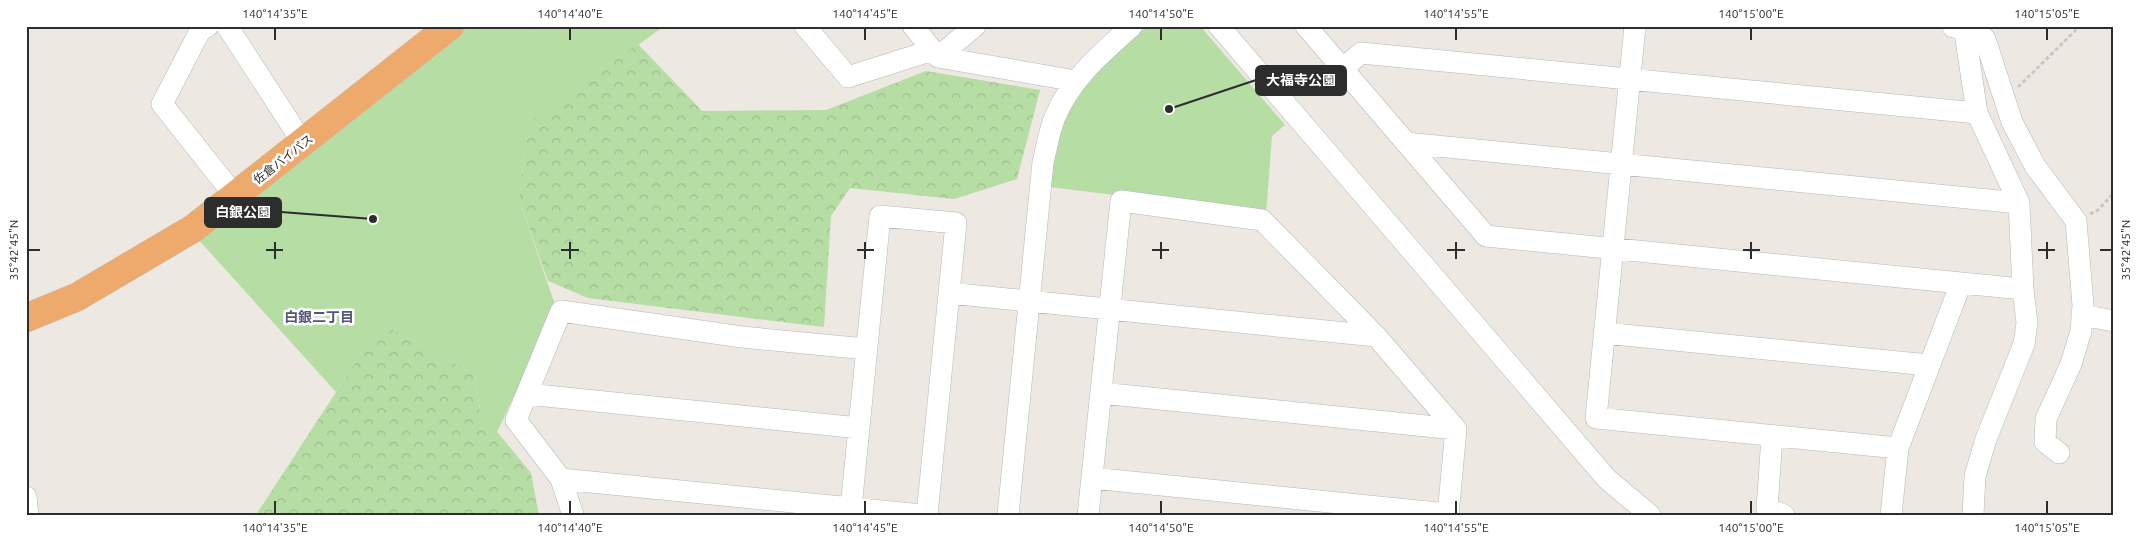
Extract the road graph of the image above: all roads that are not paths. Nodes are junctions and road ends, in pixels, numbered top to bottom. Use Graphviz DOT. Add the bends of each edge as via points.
graph roads {
  1 [pos="208,26"];
  2 [pos="227,26"];
  3 [pos="450,26"];
  4 [pos="806,26"];
  5 [pos="913,26"];
  6 [pos="975,26"];
  7 [pos="1132,26"];
  8 [pos="1220,26"];
  9 [pos="1306,26"];
  10 [pos="1635,26"];
  11 [pos="1959,27"];
  12 [pos="936,53"];
  13 [pos="1342,69"];
  14 [pos="1630,79"];
  15 [pos="1076,81"];
  16 [pos="1977,113"];
  17 [pos="303,143"];
  18 [pos="1406,143"];
  19 [pos="1621,164"];
  20 [pos="235,196"];
  21 [pos="2019,203"];
  22 [pos="1613,249"];
  23 [pos="1961,283"];
  24 [pos="2023,289"];
  25 [pos="949,293"];
  26 [pos="1029,301"];
  27 [pos="1109,309"];
  28 [pos="2082,315"];
  29 [pos="26,318"];
  30 [pos="2114,321"];
  31 [pos="1604,334"];
  32 [pos="1376,336"];
  33 [pos="866,349"];
  34 [pos="1929,365"];
  35 [pos="527,394"];
  36 [pos="1101,394"];
  37 [pos="859,428"];
  38 [pos="1456,429"];
  39 [pos="1772,436"];
  40 [pos="1898,448"];
  41 [pos="2059,453"];
  42 [pos="1092,478"];
  43 [pos="561,479"];
  44 [pos="26,497"];
  45 [pos="851,508"];
  46 [pos="1448,514"];
  47 [pos="28,515"];
  48 [pos="573,515"];
  49 [pos="922,515"];
  50 [pos="927,515"];
  51 [pos="1008,515"];
  52 [pos="1088,515"];
  53 [pos="1650,515"];
  54 [pos="1784,515"];
  55 [pos="1891,515"];
  56 [pos="1973,515"];
  1 -- 20 [label="street" via="200,31 162,104"];
  2 -- 17 [label="street"];
  3 -- 17 [label="highway, 佐倉バイパス"];
  4 -- 12 [label="street" via="848,77"];
  5 -- 12 [label="street"];
  6 -- 12 [label="street"];
  7 -- 15 [label="street"];
  8 -- 53 [label="street" via="1607,479"];
  9 -- 13 [label="street"];
  10 -- 14 [label="street"];
  11 -- 16 [label="street"];
  11 -- 28 [label="street" via="1976,31 1985,39 2012,122 2035,166 2076,221"];
  12 -- 15 [label="street"];
  13 -- 14 [label="street" via="1361,53"];
  13 -- 18 [label="street"];
  14 -- 16 [label="street"];
  14 -- 19 [label="street"];
  15 -- 26 [label="street" via="1054,118 1043,162"];
  16 -- 21 [label="street"];
  17 -- 20 [label="highway, 佐倉バイパス"];
  18 -- 19 [label="street"];
  18 -- 22 [label="street" via="1486,236"];
  19 -- 21 [label="street"];
  19 -- 22 [label="street"];
  20 -- 29 [label="highway, 佐倉バイパス" via="194,228 77,297"];
  21 -- 24 [label="street"];
  22 -- 23 [label="street"];
  22 -- 31 [label="street"];
  23 -- 24 [label="street"];
  23 -- 34 [label="street"];
  24 -- 56 [label="street" via="2027,323 2024,344 1983,448 1976,476"];
  25 -- 26 [label="street"];
  25 -- 33 [label="street" via="956,223 880,216"];
  25 -- 50 [label="street"];
  26 -- 27 [label="street"];
  26 -- 51 [label="street"];
  27 -- 32 [label="street"];
  27 -- 32 [label="street" via="1121,201 1262,220"];
  27 -- 36 [label="street"];
  28 -- 30 [label="street"];
  28 -- 41 [label="street" via="2071,364 2046,419 2045,442"];
  31 -- 34 [label="street"];
  31 -- 39 [label="street" via="1596,418"];
  32 -- 38 [label="street"];
  33 -- 35 [label="street" via="742,337 561,310"];
  33 -- 37 [label="street"];
  34 -- 40 [label="street"];
  35 -- 37 [label="street"];
  35 -- 43 [label="street" via="516,420"];
  36 -- 38 [label="street"];
  36 -- 42 [label="street"];
  37 -- 45 [label="street"];
  38 -- 46 [label="street"];
  39 -- 40 [label="street"];
  39 -- 54 [label="street" via="1767,509"];
  40 -- 55 [label="street"];
  42 -- 46 [label="street"];
  42 -- 52 [label="street"];
  43 -- 45 [label="street"];
  43 -- 48 [label="street"];
  44 -- 47 [label="street"];
  45 -- 49 [label="street"];
}
